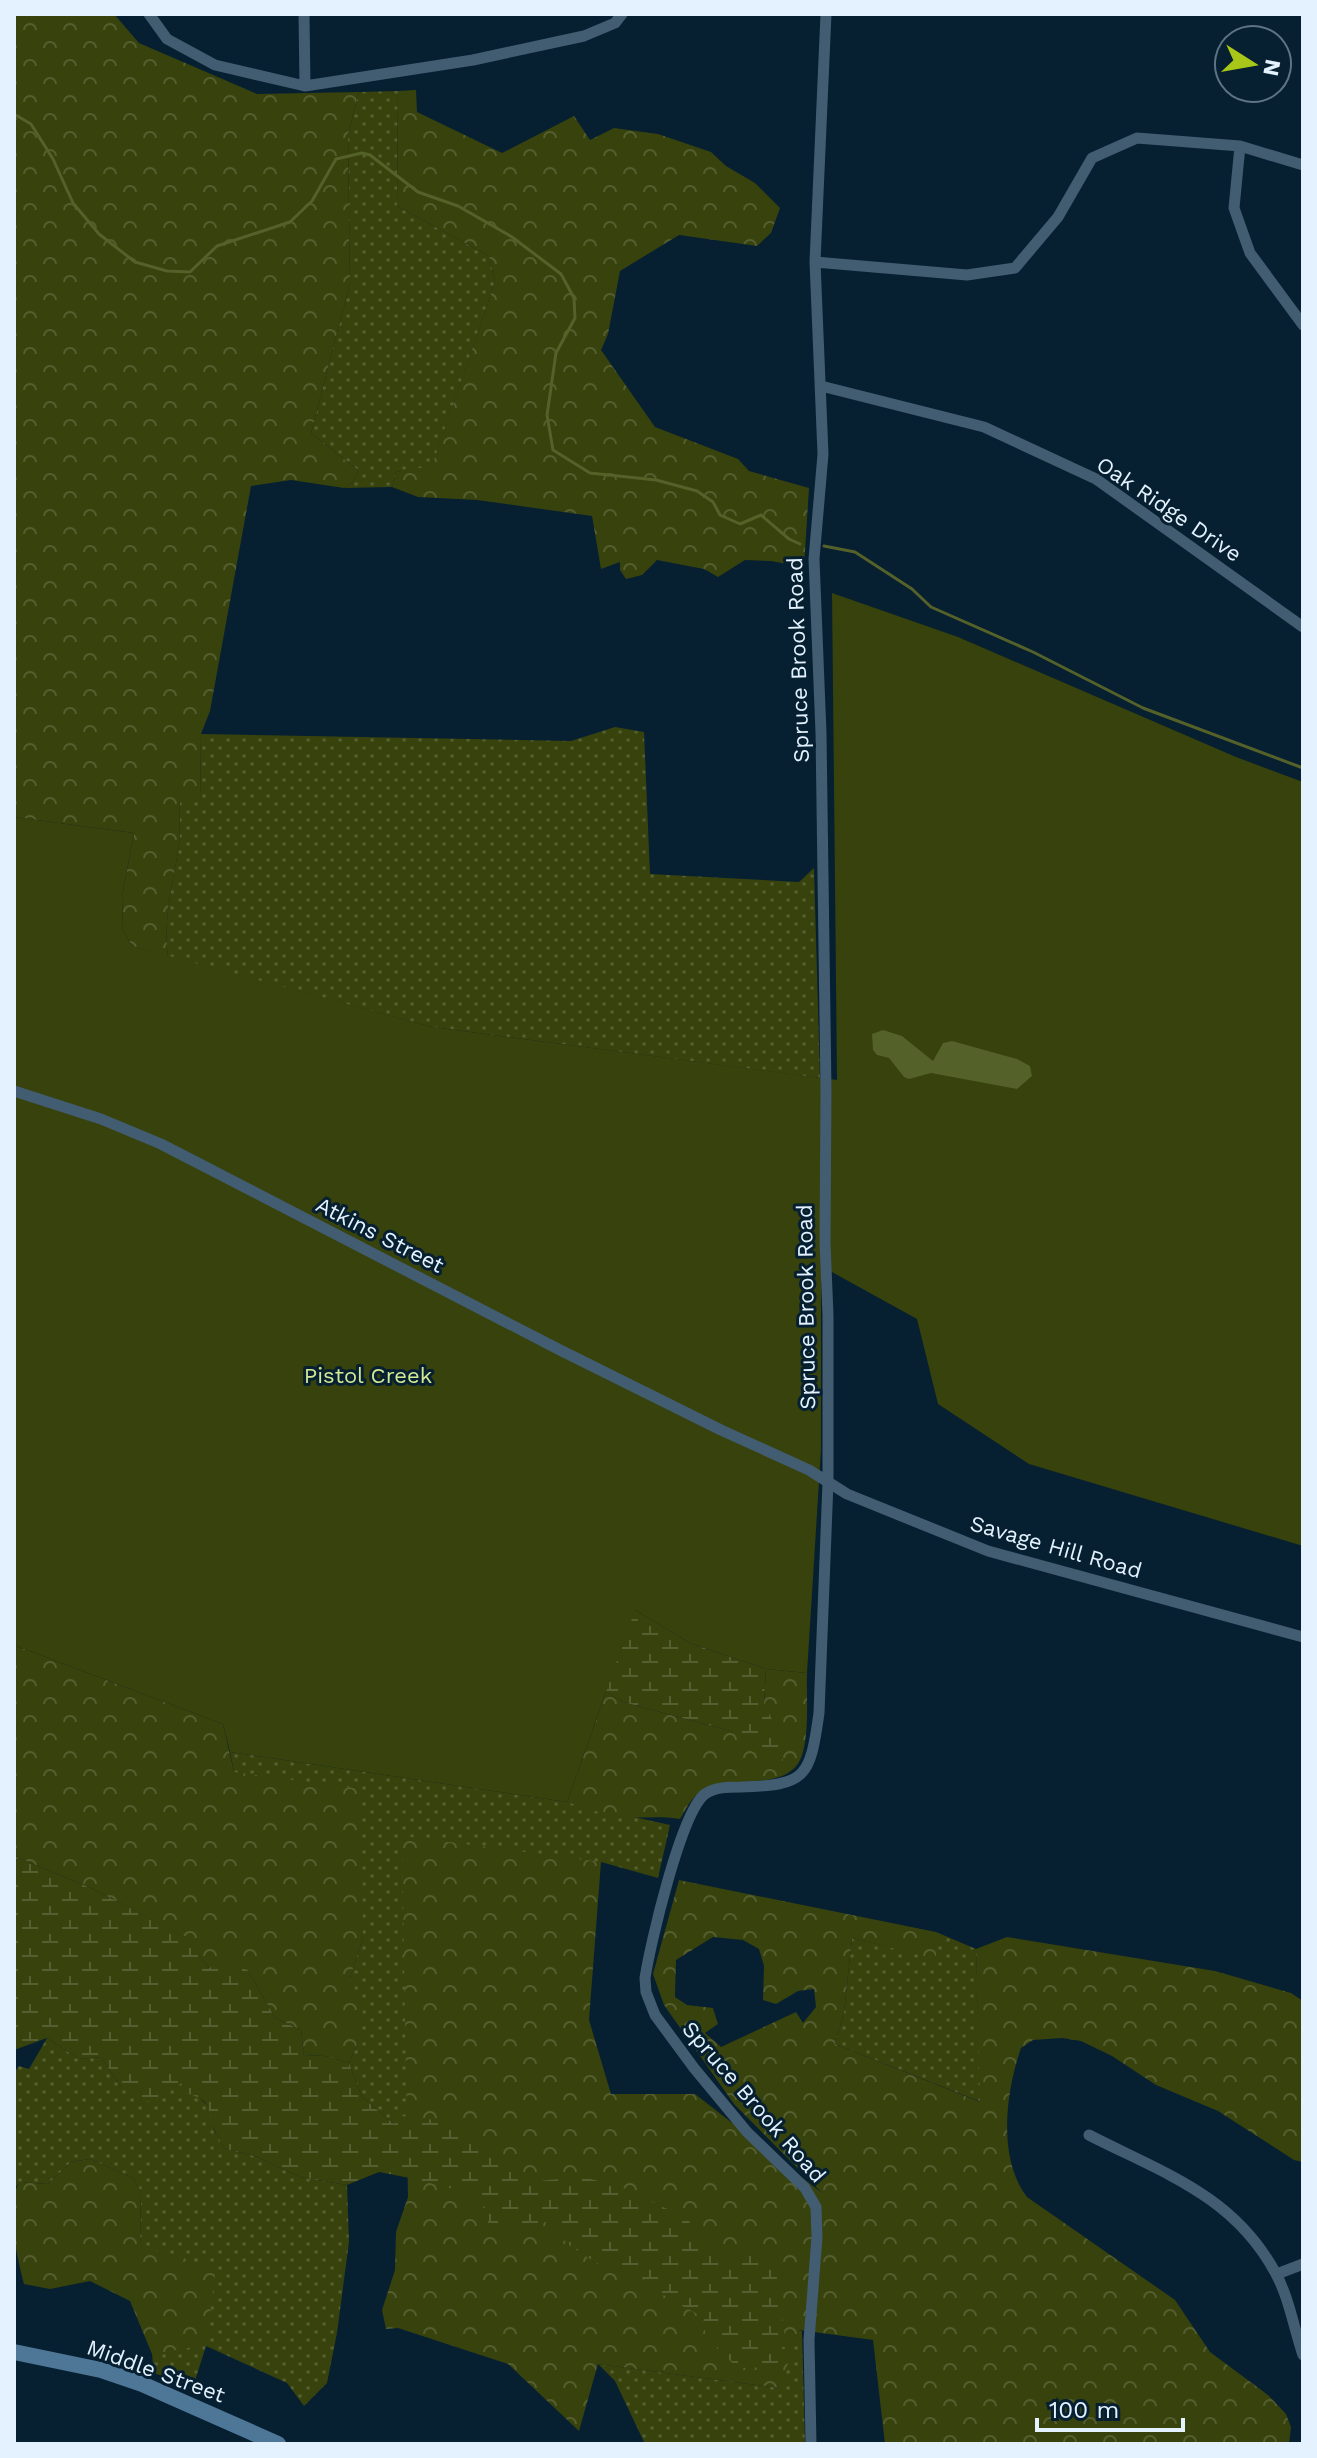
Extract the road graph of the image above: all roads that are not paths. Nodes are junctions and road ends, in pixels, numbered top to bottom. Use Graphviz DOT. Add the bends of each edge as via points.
graph roads {
  1 [pos="149,14"];
  2 [pos="304,14"];
  3 [pos="622,14"];
  4 [pos="826,14"];
  5 [pos="305,86"];
  6 [pos="1240,146"];
  7 [pos="1303,165"];
  8 [pos="815,262"];
  9 [pos="1303,325"];
  10 [pos="821,386"];
  11 [pos="1303,627"];
  12 [pos="14,1091"];
  13 [pos="721,1430"];
  14 [pos="828,1482"];
  15 [pos="1303,1637"];
  16 [pos="1089,2135"];
  17 [pos="1303,2264"];
  18 [pos="1277,2274"];
  19 [pos="14,2352"];
  20 [pos="1303,2355"];
  21 [pos="278,2444"];
  22 [pos="811,2444"];
  1 -- 5 [label="street" via="167,39 215,65"];
  2 -- 5 [label="street"];
  3 -- 5 [label="street" via="615,23 584,36 473,60"];
  4 -- 8 [label="street, Spruce Brook Road"];
  6 -- 7 [label="street"];
  6 -- 8 [label="street" via="1137,138 1092,158 1058,217 1015,268 967,275"];
  6 -- 9 [label="street" via="1234,208 1250,253"];
  8 -- 10 [label="street, Spruce Brook Road"];
  10 -- 11 [label="street, Oak Ridge Drive" via="984,427 1096,479"];
  10 -- 14 [label="street, Spruce Brook Road" via="823,454 814,559 821,733"];
  12 -- 13 [label="street, Atkins Street" via="161,1144"];
  13 -- 14 [label="street, Savage Hill Road"];
  14 -- 15 [label="street, Savage Hill Road" via="988,1551"];
  14 -- 22 [label="street, Spruce Brook Road" via="821,1684 807,1765 786,1784 717,1789 697,1802 679,1846 645,1978 655,2015 694,2068 747,2132 805,2188 816,2207 809,2328"];
  16 -- 18 [label="street" via="1203,2193 1247,2231"];
  17 -- 18 [label="street"];
  18 -- 20 [label="street"];
  19 -- 21 [label="street, Middle Street" via="142,2384"];
}
